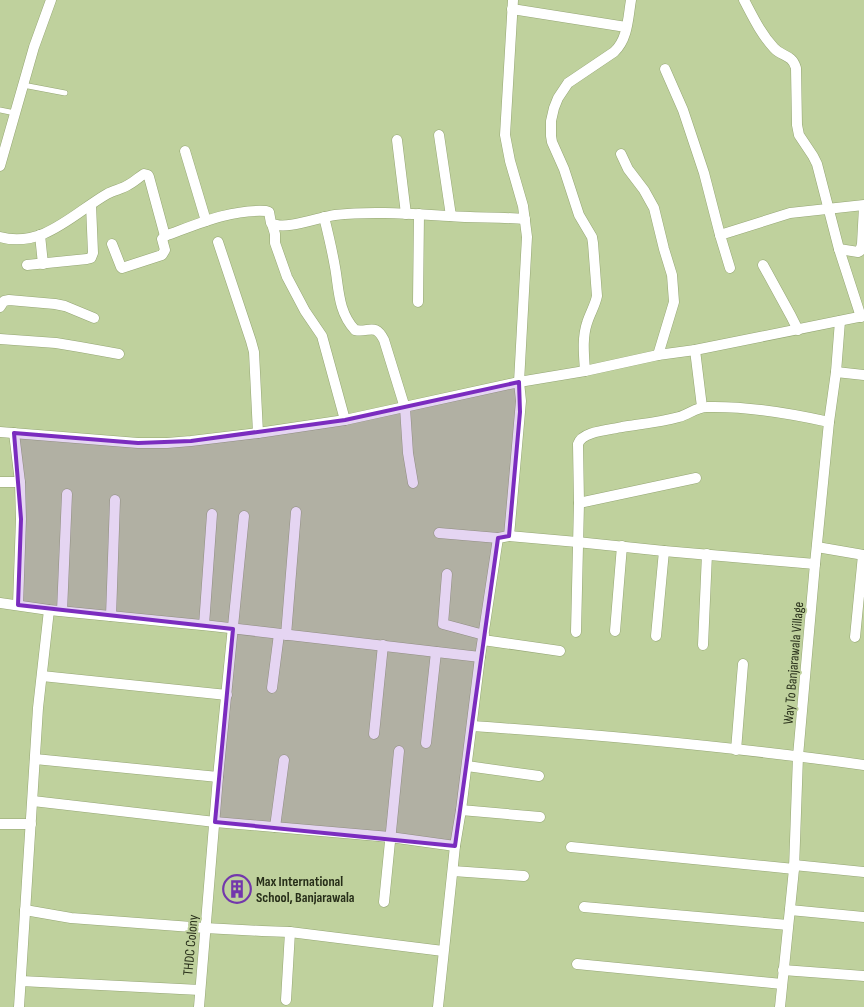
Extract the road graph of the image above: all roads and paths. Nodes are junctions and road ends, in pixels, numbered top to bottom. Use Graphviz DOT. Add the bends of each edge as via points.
graph roads {
  1 [pos="51,0"];
  2 [pos="631,0"];
  3 [pos="744,0"];
  4 [pos="513,5"];
  5 [pos="626,27"];
  6 [pos="665,69"];
  7 [pos="22,85"];
  8 [pos="65,93"];
  9 [pos="0,110"];
  10 [pos="14,113"];
  11 [pos="439,136"];
  12 [pos="397,140"];
  13 [pos="185,151"];
  14 [pos="621,154"];
  15 [pos="0,166"];
  16 [pos="91,205"];
  17 [pos="864,206"];
  18 [pos="828,208"];
  19 [pos="406,214"];
  20 [pos="419,214"];
  21 [pos="451,216"];
  22 [pos="324,217"];
  23 [pos="525,219"];
  24 [pos="206,221"];
  25 [pos="272,224"];
  26 [pos="40,235"];
  27 [pos="720,235"];
  28 [pos="165,236"];
  29 [pos="0,237"];
  30 [pos="218,242"];
  31 [pos="112,244"];
  32 [pos="839,249"];
  33 [pos="43,264"];
  34 [pos="27,265"];
  35 [pos="763,265"];
  36 [pos="730,268"];
  37 [pos="418,302"];
  38 [pos="0,307"];
  39 [pos="863,316"];
  40 [pos="94,318"];
  41 [pos="840,321"];
  42 [pos="798,330"];
  43 [pos="0,339"];
  44 [pos="695,350"];
  45 [pos="119,354"];
  46 [pos="658,354"];
  47 [pos="584,371"];
  48 [pos="836,372"];
  49 [pos="864,375"];
  50 [pos="519,382"];
  51 [pos="702,407"];
  52 [pos="405,408"];
  53 [pos="345,420"];
  54 [pos="829,422"];
  55 [pos="0,429"];
  56 [pos="14,433"];
  57 [pos="258,433"];
  58 [pos="696,478"];
  59 [pos="0,482"];
  60 [pos="20,482"];
  61 [pos="413,483"];
  62 [pos="67,494"];
  63 [pos="115,500"];
  64 [pos="579,503"];
  65 [pos="296,512"];
  66 [pos="212,514"];
  67 [pos="244,516"];
  68 [pos="440,533"];
  69 [pos="503,537"];
  70 [pos="578,542"];
  71 [pos="622,546"];
  72 [pos="817,547"];
  73 [pos="664,551"];
  74 [pos="707,554"];
  75 [pos="863,555"];
  76 [pos="815,564"];
  77 [pos="447,574"];
  78 [pos="0,603"];
  79 [pos="18,605"];
  80 [pos="49,610"];
  81 [pos="62,611"];
  82 [pos="112,616"];
  83 [pos="204,625"];
  84 [pos="233,629"];
  85 [pos="615,631"];
  86 [pos="576,632"];
  87 [pos="282,634"];
  88 [pos="656,636"];
  89 [pos="855,637"];
  90 [pos="483,638"];
  91 [pos="703,645"];
  92 [pos="383,646"];
  93 [pos="560,651"];
  94 [pos="436,652"];
  95 [pos="480,657"];
  96 [pos="743,664"];
  97 [pos="42,676"];
  98 [pos="272,688"];
  99 [pos="227,695"];
  100 [pos="472,726"];
  101 [pos="374,734"];
  102 [pos="426,743"];
  103 [pos="736,750"];
  104 [pos="399,751"];
  105 [pos="798,756"];
  106 [pos="36,759"];
  107 [pos="284,760"];
  108 [pos="864,765"];
  109 [pos="467,766"];
  110 [pos="539,776"];
  111 [pos="218,777"];
  112 [pos="33,801"];
  113 [pos="461,810"];
  114 [pos="540,817"];
  115 [pos="215,822"];
  116 [pos="0,824"];
  117 [pos="31,824"];
  118 [pos="275,827"];
  119 [pos="390,837"];
  120 [pos="455,846"];
  121 [pos="571,847"];
  122 [pos="794,867"];
  123 [pos="453,871"];
  124 [pos="864,872"];
  125 [pos="524,876"];
  126 [pos="384,902"];
  127 [pos="584,907"];
  128 [pos="25,910"];
  129 [pos="790,910"];
  130 [pos="864,917"];
  131 [pos="788,925"];
  132 [pos="205,928"];
  133 [pos="290,932"];
  134 [pos="443,951"];
  135 [pos="577,964"];
  136 [pos="783,970"];
  137 [pos="864,976"];
  138 [pos="21,982"];
  139 [pos="782,984"];
  140 [pos="200,990"];
  141 [pos="286,1000"];
  142 [pos="20,1007"];
  143 [pos="199,1007"];
  144 [pos="438,1007"];
  145 [pos="780,1007"];
  1 -- 7 [label="street"];
  2 -- 5 [label="street"];
  3 -- 18 [label="street" via="767,39 795,64 799,134 817,164"];
  4 -- 5 [label="street"];
  4 -- 23 [label="street" via="505,135"];
  5 -- 47 [label="street" via="620,47 568,83 556,103 551,122 552,142 593,243 597,296 584,337"];
  6 -- 27 [label="street" via="704,173"];
  7 -- 8 [label="lane"];
  7 -- 10 [label="street"];
  9 -- 10 [label="lane"];
  10 -- 15 [label="street"];
  11 -- 21 [label="street"];
  12 -- 19 [label="street"];
  13 -- 24 [label="street"];
  14 -- 46 [label="street" via="654,208 672,275 674,302"];
  16 -- 26 [label="street" via="54,230"];
  16 -- 28 [label="street" via="146,174"];
  16 -- 33 [label="street" via="93,256"];
  17 -- 18 [label="street"];
  17 -- 32 [label="street" via="860,251"];
  18 -- 27 [label="street" via="790,213"];
  18 -- 32 [label="street"];
  19 -- 20 [label="street"];
  19 -- 22 [label="street"];
  20 -- 21 [label="street"];
  20 -- 37 [label="street"];
  21 -- 23 [label="street"];
  22 -- 25 [label="street" via="299,223"];
  22 -- 52 [label="street" via="343,311 355,330 372,328 382,335"];
  23 -- 50 [label="street" via="527,238"];
  24 -- 25 [label="street" via="237,213 266,211"];
  24 -- 28 [label="street"];
  25 -- 53 [label="street" via="287,277 322,336"];
  26 -- 29 [label="street" via="17,240"];
  26 -- 33 [label="street"];
  27 -- 36 [label="street"];
  28 -- 31 [label="street" via="162,255 122,268"];
  30 -- 57 [label="street" via="252,341"];
  32 -- 39 [label="street"];
  33 -- 34 [label="street"];
  35 -- 42 [label="street"];
  38 -- 40 [label="street" via="9,300 48,303"];
  39 -- 41 [label="street"];
  41 -- 42 [label="street"];
  41 -- 48 [label="street, Way To Banjarawala Village"];
  42 -- 44 [label="street"];
  43 -- 45 [label="street"];
  44 -- 46 [label="street"];
  44 -- 51 [label="street"];
  46 -- 47 [label="street"];
  47 -- 50 [label="street"];
  48 -- 49 [label="street"];
  48 -- 54 [label="street, Way To Banjarawala Village"];
  50 -- 52 [label="street"];
  50 -- 69 [label="street" via="520,412"];
  51 -- 54 [label="street" via="766,410"];
  51 -- 64 [label="street" via="677,418 582,437 578,444"];
  52 -- 53 [label="street"];
  52 -- 61 [label="street"];
  53 -- 57 [label="street"];
  54 -- 72 [label="street, Way To Banjarawala Village"];
  55 -- 56 [label="street"];
  56 -- 57 [label="street" via="167,443"];
  56 -- 60 [label="street"];
  58 -- 64 [label="street"];
  59 -- 60 [label="street"];
  60 -- 79 [label="street"];
  62 -- 81 [label="street"];
  63 -- 82 [label="street"];
  64 -- 70 [label="street"];
  65 -- 87 [label="street"];
  66 -- 83 [label="street"];
  67 -- 84 [label="street, THDC Colony"];
  68 -- 69 [label="street"];
  69 -- 70 [label="street"];
  69 -- 90 [label="street"];
  70 -- 71 [label="street"];
  70 -- 86 [label="street"];
  71 -- 73 [label="street"];
  71 -- 85 [label="street"];
  72 -- 75 [label="street"];
  72 -- 76 [label="street, Way To Banjarawala Village"];
  73 -- 74 [label="street"];
  73 -- 88 [label="street"];
  74 -- 76 [label="street"];
  74 -- 91 [label="street"];
  75 -- 89 [label="street"];
  76 -- 105 [label="street, Way To Banjarawala Village"];
  77 -- 90 [label="street" via="443,624"];
  78 -- 79 [label="street"];
  79 -- 80 [label="street"];
  80 -- 81 [label="street"];
  80 -- 97 [label="street"];
  81 -- 82 [label="street"];
  82 -- 83 [label="street"];
  83 -- 84 [label="street"];
  84 -- 87 [label="street"];
  84 -- 99 [label="street, THDC Colony"];
  87 -- 92 [label="street"];
  87 -- 98 [label="street"];
  90 -- 93 [label="street"];
  90 -- 95 [label="street"];
  92 -- 94 [label="street"];
  92 -- 101 [label="street"];
  94 -- 95 [label="street"];
  94 -- 102 [label="street"];
  95 -- 100 [label="street"];
  96 -- 103 [label="street"];
  97 -- 99 [label="street"];
  97 -- 106 [label="street"];
  99 -- 111 [label="street, THDC Colony"];
  100 -- 103 [label="street"];
  100 -- 109 [label="street"];
  103 -- 105 [label="street"];
  104 -- 119 [label="street"];
  105 -- 108 [label="street"];
  105 -- 122 [label="street, Way To Banjarawala Village"];
  106 -- 111 [label="street"];
  106 -- 112 [label="street"];
  107 -- 118 [label="street"];
  109 -- 110 [label="street"];
  109 -- 113 [label="street"];
  111 -- 115 [label="street, THDC Colony"];
  112 -- 115 [label="street"];
  112 -- 117 [label="street"];
  113 -- 114 [label="street"];
  113 -- 120 [label="street"];
  115 -- 118 [label="street"];
  115 -- 132 [label="street, THDC Colony"];
  116 -- 117 [label="street"];
  117 -- 128 [label="street"];
  118 -- 119 [label="street"];
  119 -- 120 [label="street"];
  119 -- 126 [label="street"];
  120 -- 123 [label="street"];
  121 -- 122 [label="street"];
  122 -- 124 [label="street"];
  122 -- 129 [label="street, Way To Banjarawala Village"];
  123 -- 125 [label="street"];
  123 -- 134 [label="street"];
  127 -- 131 [label="street"];
  128 -- 132 [label="street" via="71,918"];
  128 -- 138 [label="street"];
  129 -- 130 [label="street"];
  129 -- 131 [label="street, Way To Banjarawala Village"];
  131 -- 136 [label="street, Way To Banjarawala Village"];
  132 -- 133 [label="street"];
  132 -- 140 [label="street, THDC Colony"];
  133 -- 134 [label="street"];
  133 -- 141 [label="street"];
  134 -- 144 [label="street"];
  135 -- 139 [label="street"];
  136 -- 137 [label="street"];
  136 -- 139 [label="street, Way To Banjarawala Village"];
  138 -- 140 [label="street"];
  138 -- 142 [label="street"];
  139 -- 145 [label="street, Way To Banjarawala Village"];
  140 -- 143 [label="street, THDC Colony"];
}
